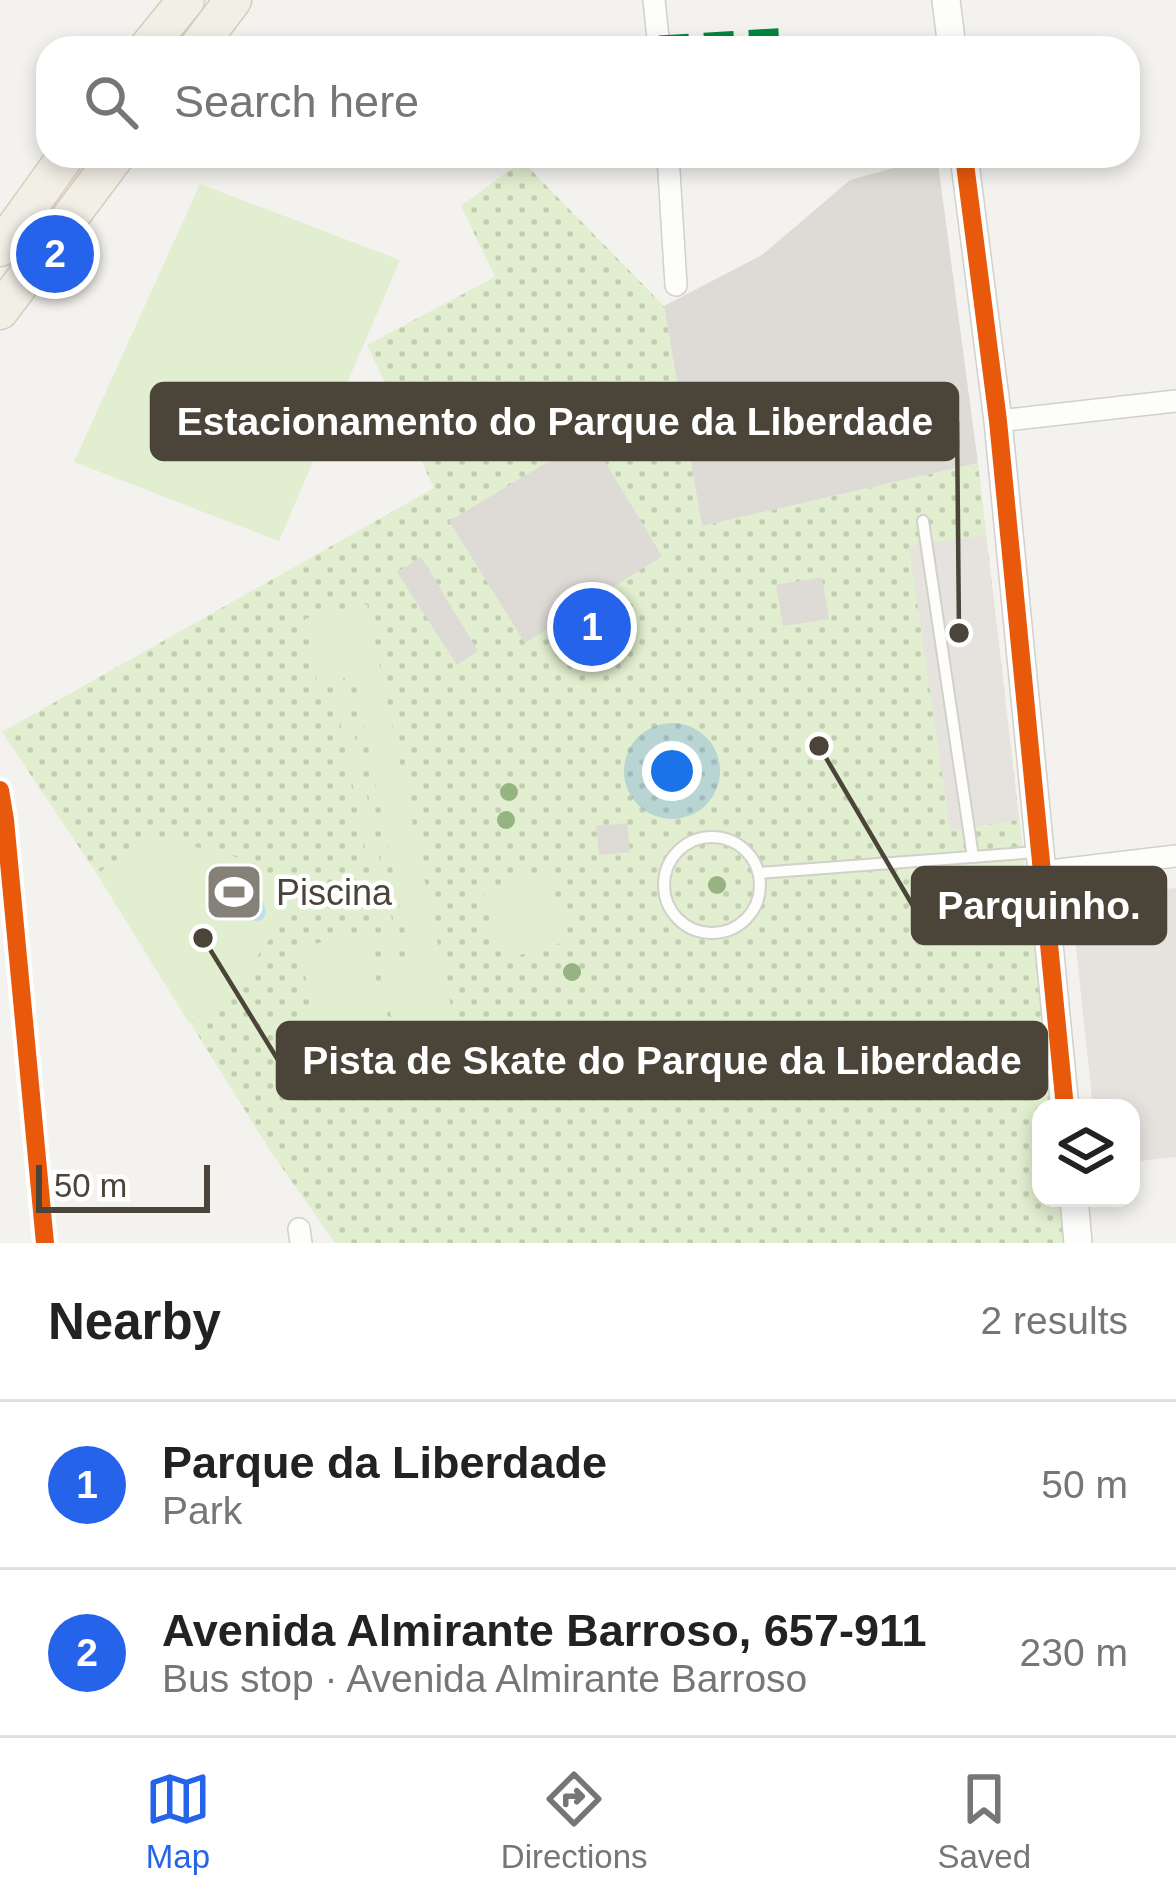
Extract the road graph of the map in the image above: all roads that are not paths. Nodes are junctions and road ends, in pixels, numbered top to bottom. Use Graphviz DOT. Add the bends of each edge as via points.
graph roads {
  1 [pos="186,0"];
  2 [pos="233,0"];
  3 [pos="654,0"];
  4 [pos="946,0"];
  5 [pos="157,36"];
  6 [pos="206,36"];
  7 [pos="658,36"];
  8 [pos="950,36"];
  9 [pos="57,168"];
  10 [pos="107,168"];
  11 [pos="669,168"];
  12 [pos="966,168"];
  13 [pos="0,248"];
  14 [pos="676,285"];
  15 [pos="0,311"];
  16 [pos="1176,400"];
  17 [pos="998,421"];
  18 [pos="923,521"];
  19 [pos="0,790"];
  20 [pos="973,856"];
  21 [pos="1176,856"];
  22 [pos="1041,862"];
  23 [pos="759,873"];
  24 [pos="1064,1099"];
  25 [pos="1075,1207"];
  26 [pos="45,1243"];
  27 [pos="1078,1243"];
  1 -- 5 [label="main road"];
  2 -- 6 [label="main road"];
  3 -- 7 [label="street"];
  4 -- 8 [label="street"];
  9 -- 13 [label="main road"];
  10 -- 15 [label="main road"];
  11 -- 14 [label="street"];
  12 -- 17 [label="street"];
  16 -- 17 [label="street"];
  17 -- 22 [label="street"];
  18 -- 20 [label="lane"];
  19 -- 26 [label="street"];
  20 -- 22 [label="lane"];
  20 -- 23 [label="lane"];
  21 -- 22 [label="street"];
  22 -- 24 [label="street"];
  23 -- 23 [label="lane" via="735,842 703,836 666,867 665,900 684,925 729,930 753,911"];
  25 -- 27 [label="street"];
}
